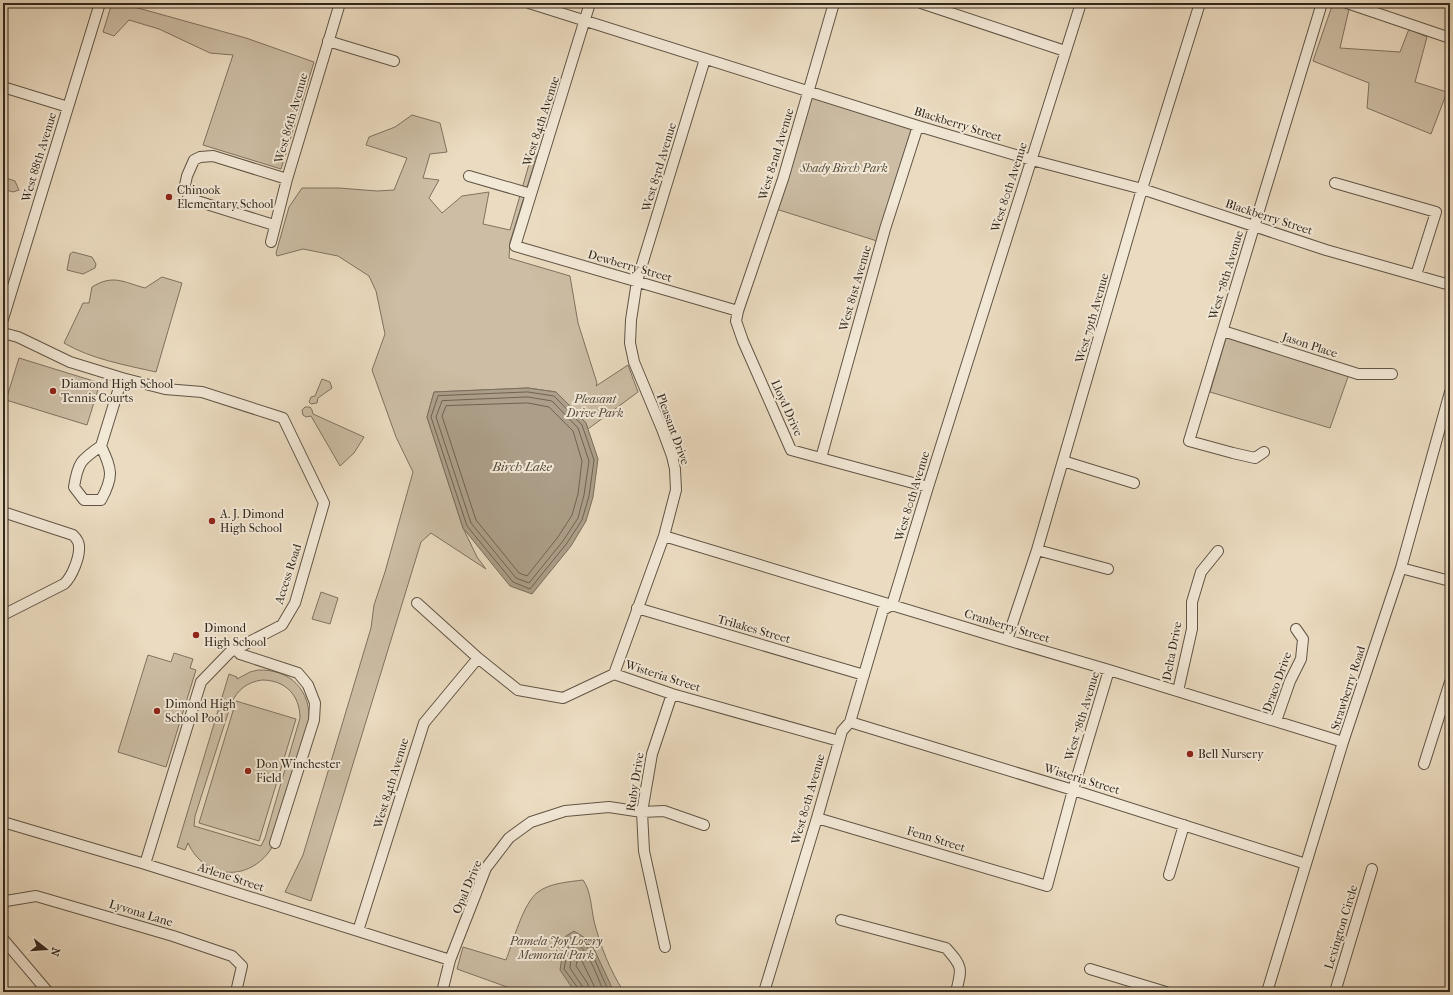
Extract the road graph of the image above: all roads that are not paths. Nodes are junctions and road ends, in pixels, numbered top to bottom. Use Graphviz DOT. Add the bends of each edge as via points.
graph roads {
  1 [pos="100,3"];
  2 [pos="340,3"];
  3 [pos="529,3"];
  4 [pos="590,3"];
  5 [pos="834,3"];
  6 [pos="921,3"];
  7 [pos="1081,3"];
  8 [pos="1200,3"];
  9 [pos="1322,3"];
  10 [pos="1347,3"];
  11 [pos="585,20"];
  12 [pos="1450,38"];
  13 [pos="328,41"];
  14 [pos="1065,52"];
  15 [pos="705,59"];
  16 [pos="394,60"];
  17 [pos="3,87"];
  18 [pos="808,91"];
  19 [pos="68,107"];
  20 [pos="918,126"];
  21 [pos="1032,160"];
  22 [pos="470,176"];
  23 [pos="287,179"];
  24 [pos="1335,182"];
  25 [pos="1142,189"];
  26 [pos="531,194"];
  27 [pos="274,225"];
  28 [pos="1254,226"];
  29 [pos="271,242"];
  30 [pos="515,246"];
  31 [pos="1416,275"];
  32 [pos="637,281"];
  33 [pos="1450,285"];
  34 [pos="738,311"];
  35 [pos="3,319"];
  36 [pos="1223,330"];
  37 [pos="3,333"];
  38 [pos="1392,374"];
  39 [pos="122,378"];
  40 [pos="1450,392"];
  41 [pos="101,446"];
  42 [pos="1264,452"];
  43 [pos="821,458"];
  44 [pos="1063,462"];
  45 [pos="1134,483"];
  46 [pos="928,487"];
  47 [pos="3,512"];
  48 [pos="664,536"];
  49 [pos="1037,550"];
  50 [pos="1218,551"];
  51 [pos="1401,568"];
  52 [pos="1108,569"];
  53 [pos="1450,581"];
  54 [pos="417,603"];
  55 [pos="892,605"];
  56 [pos="637,608"];
  57 [pos="3,615"];
  58 [pos="1296,629"];
  59 [pos="1007,640"];
  60 [pos="236,649"];
  61 [pos="478,658"];
  62 [pos="1109,670"];
  63 [pos="614,674"];
  64 [pos="864,675"];
  65 [pos="1450,682"];
  66 [pos="1178,691"];
  67 [pos="672,694"];
  68 [pos="1276,721"];
  69 [pos="850,722"];
  70 [pos="839,741"];
  71 [pos="1343,742"];
  72 [pos="1424,764"];
  73 [pos="1073,790"];
  74 [pos="642,812"];
  75 [pos="817,818"];
  76 [pos="3,822"];
  77 [pos="704,825"];
  78 [pos="1184,825"];
  79 [pos="275,843"];
  80 [pos="145,864"];
  81 [pos="1306,864"];
  82 [pos="1372,869"];
  83 [pos="1169,876"];
  84 [pos="1047,886"];
  85 [pos="3,905"];
  86 [pos="841,920"];
  87 [pos="358,931"];
  88 [pos="3,939"];
  89 [pos="664,947"];
  90 [pos="450,960"];
  91 [pos="1090,970"];
  92 [pos="48,992"];
  93 [pos="236,992"];
  94 [pos="442,992"];
  95 [pos="764,992"];
  96 [pos="956,992"];
  97 [pos="1166,992"];
  98 [pos="1267,992"];
  99 [pos="1335,992"];
  1 -- 19 [label="street, West 88th Avenue"];
  2 -- 13 [label="street, West 86th Avenue"];
  3 -- 11 [label="street, Blackberry Street"];
  4 -- 11 [label="street, West 84th Avenue"];
  5 -- 18 [label="street, West 82nd Avenue"];
  6 -- 14 [label="street"];
  7 -- 14 [label="street, West 80th Avenue"];
  8 -- 25 [label="street, West 79th Avenue"];
  9 -- 28 [label="street, West 78th Avenue"];
  10 -- 12 [label="street"];
  11 -- 15 [label="street, Blackberry Street"];
  11 -- 26 [label="street, West 84th Avenue"];
  13 -- 16 [label="street"];
  13 -- 23 [label="street, West 86th Avenue"];
  14 -- 21 [label="street, West 80th Avenue"];
  15 -- 18 [label="street, Blackberry Street"];
  15 -- 32 [label="street, West 83rd Avenue"];
  17 -- 19 [label="street"];
  18 -- 20 [label="street, Blackberry Street"];
  18 -- 34 [label="street, West 82nd Avenue" via="783,179"];
  19 -- 35 [label="street, West 88th Avenue"];
  20 -- 21 [label="street, Blackberry Street"];
  20 -- 43 [label="street, West 81st Avenue" via="885,228"];
  21 -- 25 [label="street, Blackberry Street"];
  21 -- 46 [label="street, West 80th Avenue"];
  22 -- 26 [label="street"];
  23 -- 27 [label="street, West 86th Avenue"];
  23 -- 27 [label="street" via="213,156 194,160 187,176 185,186 188,195 197,201"];
  24 -- 31 [label="street" via="1436,212"];
  25 -- 28 [label="street, Blackberry Street"];
  25 -- 44 [label="street, West 79th Avenue"];
  26 -- 30 [label="street, West 84th Avenue"];
  27 -- 29 [label="street, West 86th Avenue"];
  28 -- 31 [label="street, Blackberry Street" via="1326,250"];
  28 -- 36 [label="street, West 78th Avenue"];
  30 -- 32 [label="street, Dewberry Street"];
  31 -- 33 [label="street, Blackberry Street"];
  32 -- 34 [label="street, Dewberry Street"];
  32 -- 48 [label="street, Pleasant Drive" via="630,343 634,362 662,429 675,469 676,490"];
  34 -- 43 [label="street, Lloyd Drive" via="736,321 791,450"];
  36 -- 38 [label="street, Jason Place" via="1358,374"];
  36 -- 42 [label="street, West 78th Avenue" via="1189,441 1255,458"];
  37 -- 39 [label="street" via="18,337 70,362"];
  39 -- 41 [label="street"];
  39 -- 60 [label="street, Access Road" via="165,389 202,392 283,418 324,503 295,603 282,625"];
  40 -- 51 [label="street, Strawberry Road"];
  41 -- 41 [label="street" via="110,466 110,484 101,500 84,500 74,487 77,469 84,458"];
  43 -- 46 [label="street, Lloyd Drive"];
  44 -- 45 [label="street"];
  44 -- 49 [label="street, West 79th Avenue"];
  46 -- 55 [label="street, West 80th Avenue"];
  47 -- 57 [label="street" via="73,535 79,547 69,580"];
  48 -- 55 [label="street, Cranberry Street"];
  48 -- 56 [label="street, Pleasant Drive"];
  49 -- 52 [label="street"];
  49 -- 59 [label="street, West 79th Avenue"];
  50 -- 66 [label="street, Delta Drive" via="1201,572 1192,602 1192,629"];
  51 -- 53 [label="street"];
  51 -- 71 [label="street, Strawberry Road"];
  54 -- 61 [label="street, Wisteria Street"];
  55 -- 59 [label="street, Cranberry Street"];
  55 -- 64 [label="street, West 80th Avenue" via="883,610"];
  56 -- 63 [label="street, Pleasant Drive"];
  56 -- 64 [label="street, Trilakes Street"];
  58 -- 68 [label="street, Draco Drive" via="1303,639 1301,659"];
  59 -- 62 [label="street, Cranberry Street"];
  60 -- 79 [label="street" via="240,654 298,673 308,685 315,703 314,720"];
  60 -- 80 [label="street, Access Road" via="201,682"];
  61 -- 63 [label="street, Wisteria Street" via="518,690 563,698"];
  61 -- 87 [label="street, West 84th Avenue" via="424,723"];
  62 -- 66 [label="street, Cranberry Street"];
  62 -- 73 [label="street, West 78th Avenue"];
  63 -- 67 [label="street, Wisteria Street"];
  64 -- 69 [label="street, West 80th Avenue"];
  65 -- 72 [label="street"];
  66 -- 68 [label="street, Cranberry Street"];
  67 -- 70 [label="street, Wisteria Street"];
  67 -- 74 [label="street, Ruby Drive" via="652,754"];
  68 -- 71 [label="street, Cranberry Street"];
  69 -- 70 [label="street, West 80th Avenue" via="842,731"];
  69 -- 73 [label="street, Wisteria Street"];
  70 -- 75 [label="street, West 80th Avenue"];
  71 -- 81 [label="street, Strawberry Road"];
  73 -- 78 [label="street, Wisteria Street"];
  73 -- 84 [label="street, West 78th Avenue"];
  74 -- 77 [label="street, Opal Drive" via="664,811"];
  74 -- 89 [label="street, Ruby Drive" via="644,851"];
  74 -- 90 [label="street, Opal Drive" via="609,807 565,811 530,822 509,838 486,868"];
  75 -- 84 [label="street, Fenn Street"];
  75 -- 95 [label="street, West 80th Avenue"];
  76 -- 80 [label="street, Arlene Street"];
  78 -- 81 [label="street, Wisteria Street"];
  78 -- 83 [label="street"];
  80 -- 87 [label="street, Arlene Street"];
  81 -- 98 [label="street, Strawberry Road"];
  82 -- 99 [label="street, Lexington Circle"];
  85 -- 93 [label="street, Lyvona Lane" via="6,901 36,896 232,956 242,966"];
  86 -- 96 [label="street" via="946,948 957,961 961,973"];
  87 -- 90 [label="street, Arlene Street"];
  88 -- 92 [label="street"];
  90 -- 94 [label="street, Opal Drive"];
  91 -- 97 [label="street"];
}
